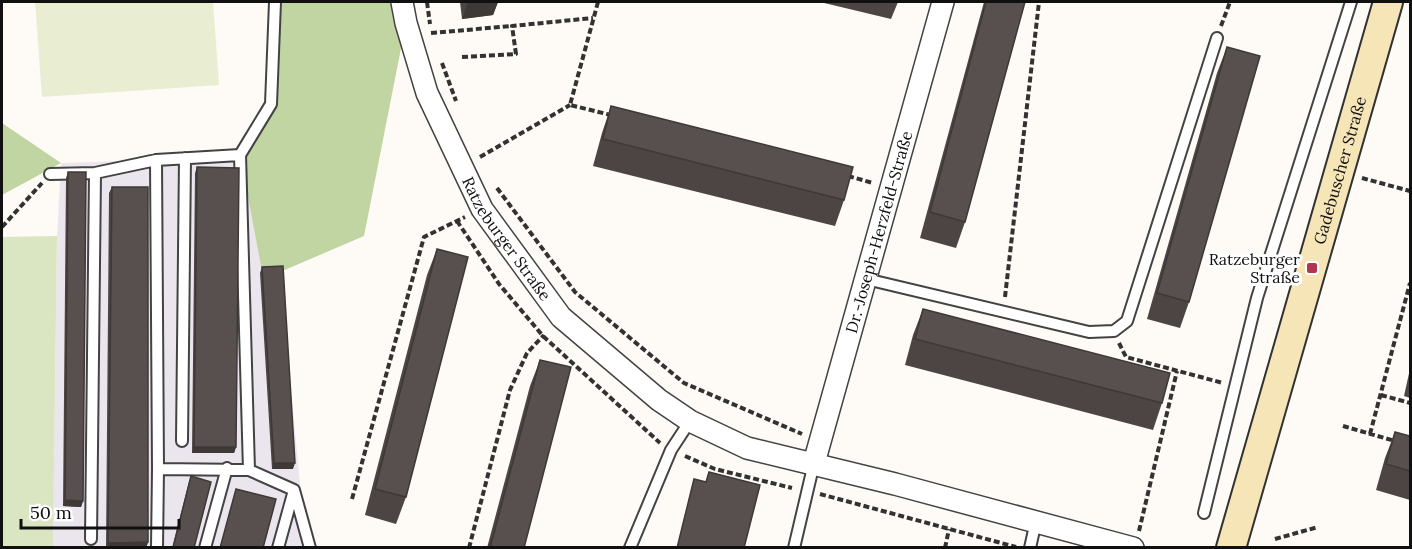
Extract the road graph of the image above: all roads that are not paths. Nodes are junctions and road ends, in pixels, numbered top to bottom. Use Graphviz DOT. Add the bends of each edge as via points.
graph roads {
  1 [pos="274,2"];
  2 [pos="402,2"];
  3 [pos="943,2"];
  4 [pos="1351,2"];
  5 [pos="1388,2"];
  6 [pos="1217,38"];
  7 [pos="240,155"];
  8 [pos="185,158"];
  9 [pos="156,160"];
  10 [pos="95,173"];
  11 [pos="50,174"];
  12 [pos="866,279"];
  13 [pos="690,421"];
  14 [pos="182,441"];
  15 [pos="814,463"];
  16 [pos="227,468"];
  17 [pos="158,469"];
  18 [pos="249,470"];
  19 [pos="294,490"];
  20 [pos="1204,513"];
  21 [pos="1036,521"];
  22 [pos="91,538"];
  23 [pos="1135,542"];
  24 [pos="157,548"];
  25 [pos="206,548"];
  26 [pos="278,548"];
  27 [pos="310,548"];
  28 [pos="630,548"];
  29 [pos="794,548"];
  30 [pos="1030,548"];
  31 [pos="1231,548"];
  1 -- 7 [label="lane" via="271,104"];
  2 -- 13 [label="street, Ratzeburger Straße" via="427,93 482,209 561,317 659,400"];
  3 -- 12 [label="street, Dr.-Joseph-Herzfeld-Straße"];
  4 -- 20 [label="lane" via="1257,298"];
  5 -- 31 [label="street, Gadebuscher Straße"];
  6 -- 12 [label="lane" via="1126,321 1114,332 1089,332"];
  7 -- 8 [label="lane"];
  7 -- 18 [label="lane"];
  8 -- 9 [label="lane"];
  8 -- 14 [label="lane"];
  9 -- 10 [label="lane"];
  9 -- 17 [label="lane"];
  10 -- 11 [label="lane"];
  10 -- 22 [label="lane"];
  12 -- 15 [label="street, Dr.-Joseph-Herzfeld-Straße"];
  13 -- 15 [label="street, Ratzeburger Straße" via="747,448"];
  13 -- 28 [label="lane" via="671,450"];
  15 -- 21 [label="street, Ratzeburger Straße"];
  15 -- 29 [label="lane"];
  16 -- 17 [label="lane"];
  16 -- 18 [label="lane"];
  16 -- 25 [label="lane"];
  17 -- 24 [label="lane"];
  18 -- 19 [label="lane"];
  19 -- 26 [label="lane"];
  19 -- 27 [label="lane"];
  21 -- 23 [label="street, Ratzeburger Straße"];
  21 -- 30 [label="lane"];
}
